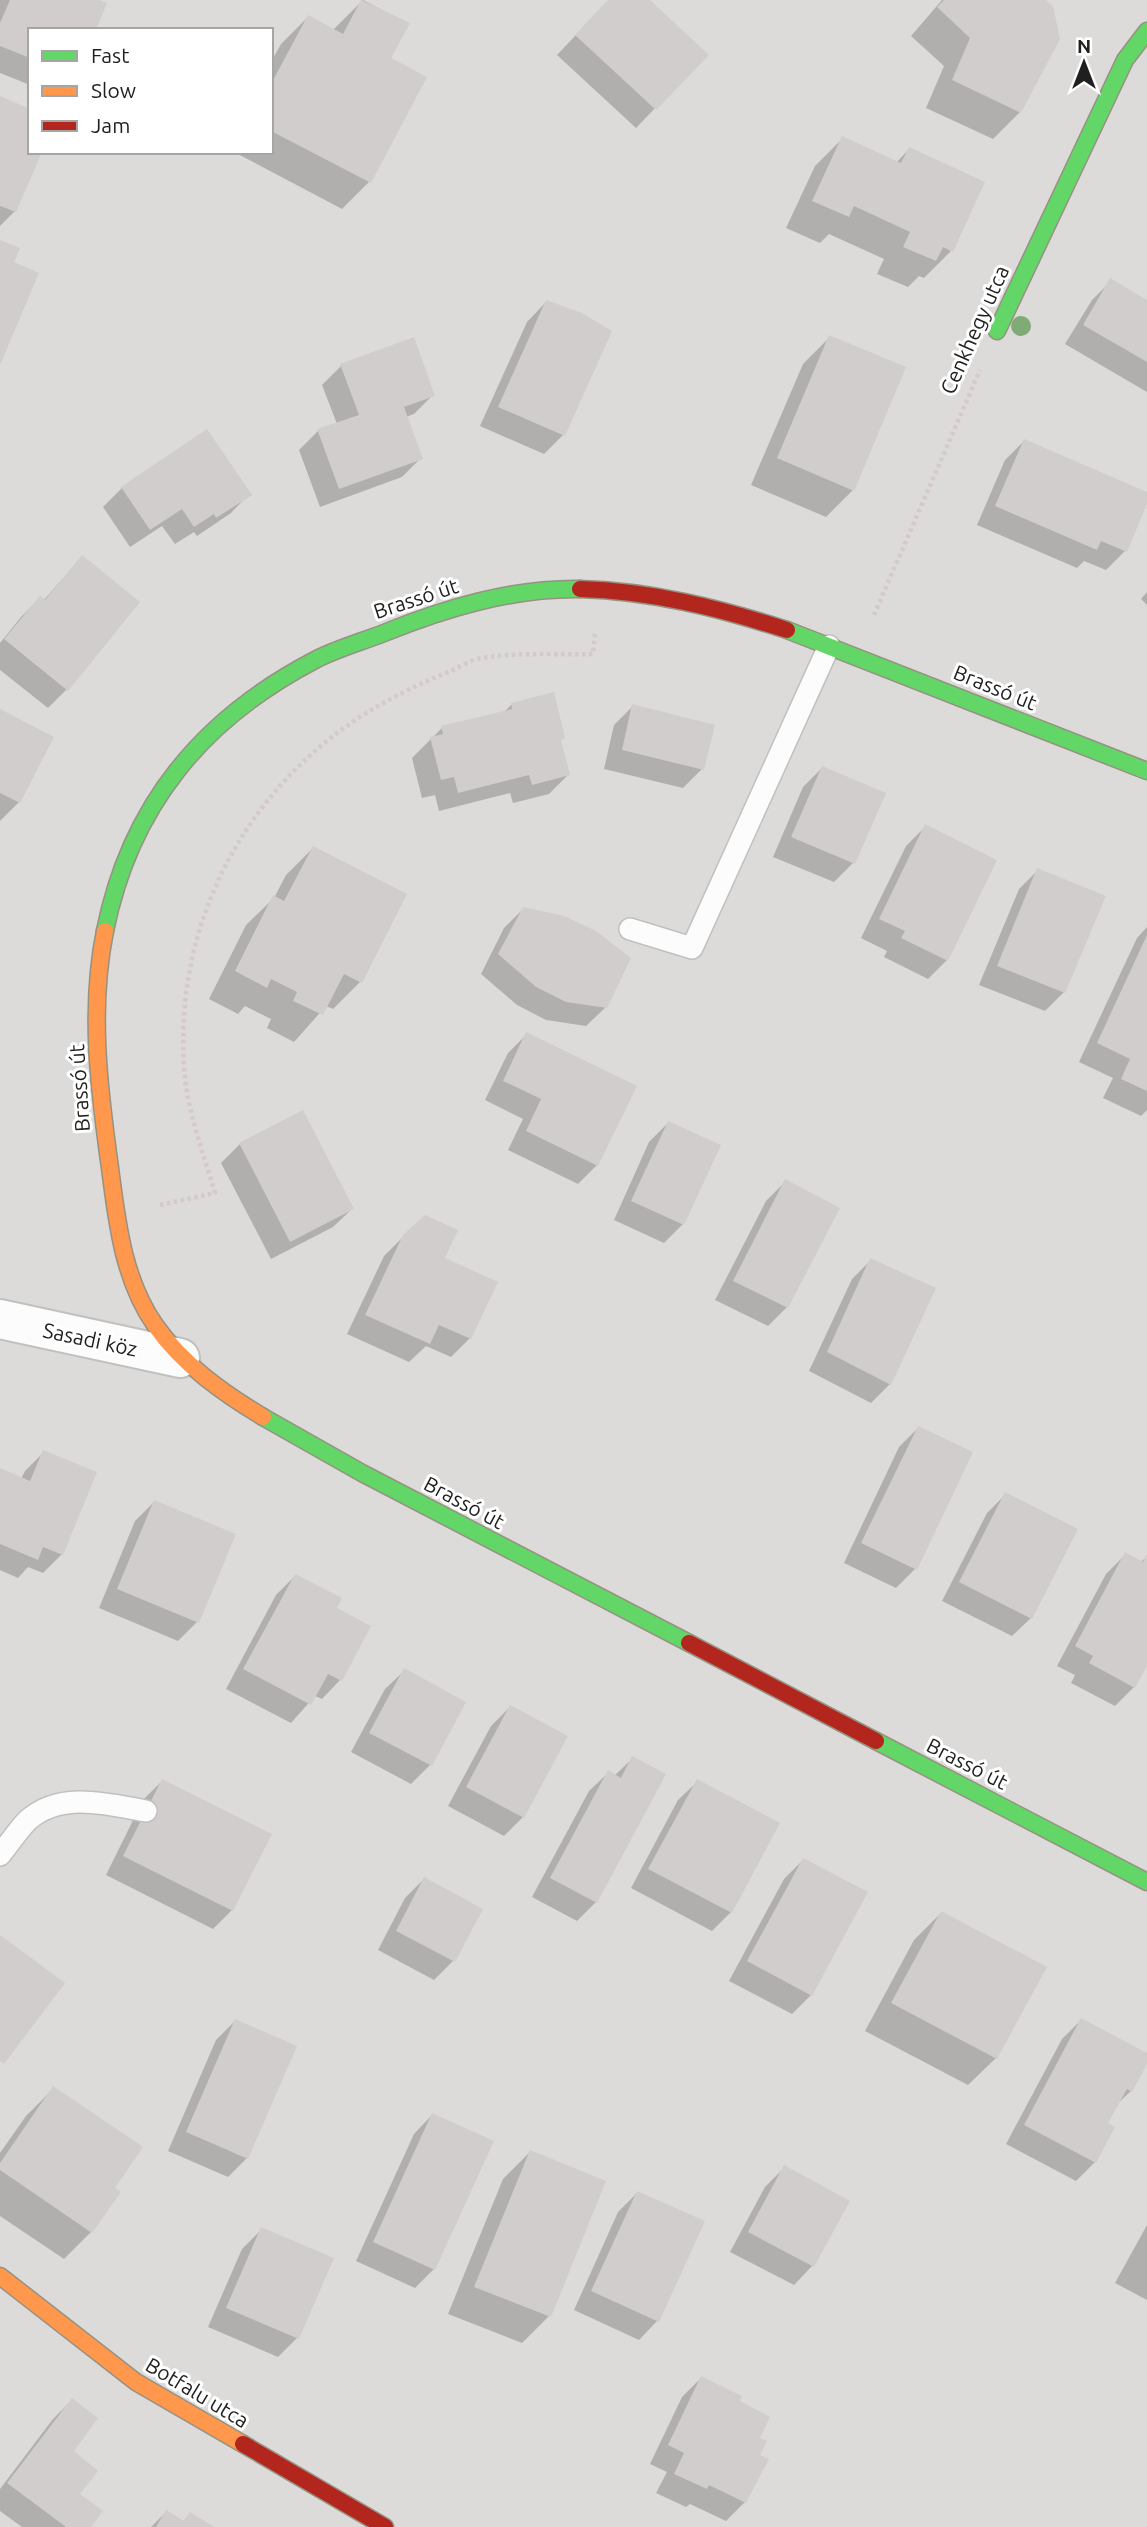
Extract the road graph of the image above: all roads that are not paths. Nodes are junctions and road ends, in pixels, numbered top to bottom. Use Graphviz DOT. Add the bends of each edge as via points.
graph roads {
  1 [pos="1147,30"];
  2 [pos="996,331"];
  3 [pos="829,646"];
  4 [pos="1147,771"];
  5 [pos="630,929"];
  6 [pos="0,1319"];
  7 [pos="180,1358"];
  8 [pos="146,1811"];
  9 [pos="0,1855"];
  10 [pos="1147,1882"];
  11 [pos="0,2276"];
  12 [pos="385,2527"];
  1 -- 2 [label="street, Cenkhegy utca" via="1125,61"];
  3 -- 4 [label="street, Brassó út"];
  3 -- 5 [label="lane" via="692,948"];
  3 -- 7 [label="street, Brassó út" via="681,600 620,590 494,595 386,630 290,670 185,755 150,802 120,862 102,940 96,1001 98,1100 127,1269 151,1320"];
  6 -- 7 [label="street, Sasadi köz"];
  7 -- 10 [label="street, Brassó út" via="256,1413 362,1473"];
  8 -- 9 [label="lane" via="85,1801 50,1806 29,1820"];
  11 -- 12 [label="street, Botfalu utca" via="135,2382"];
}
